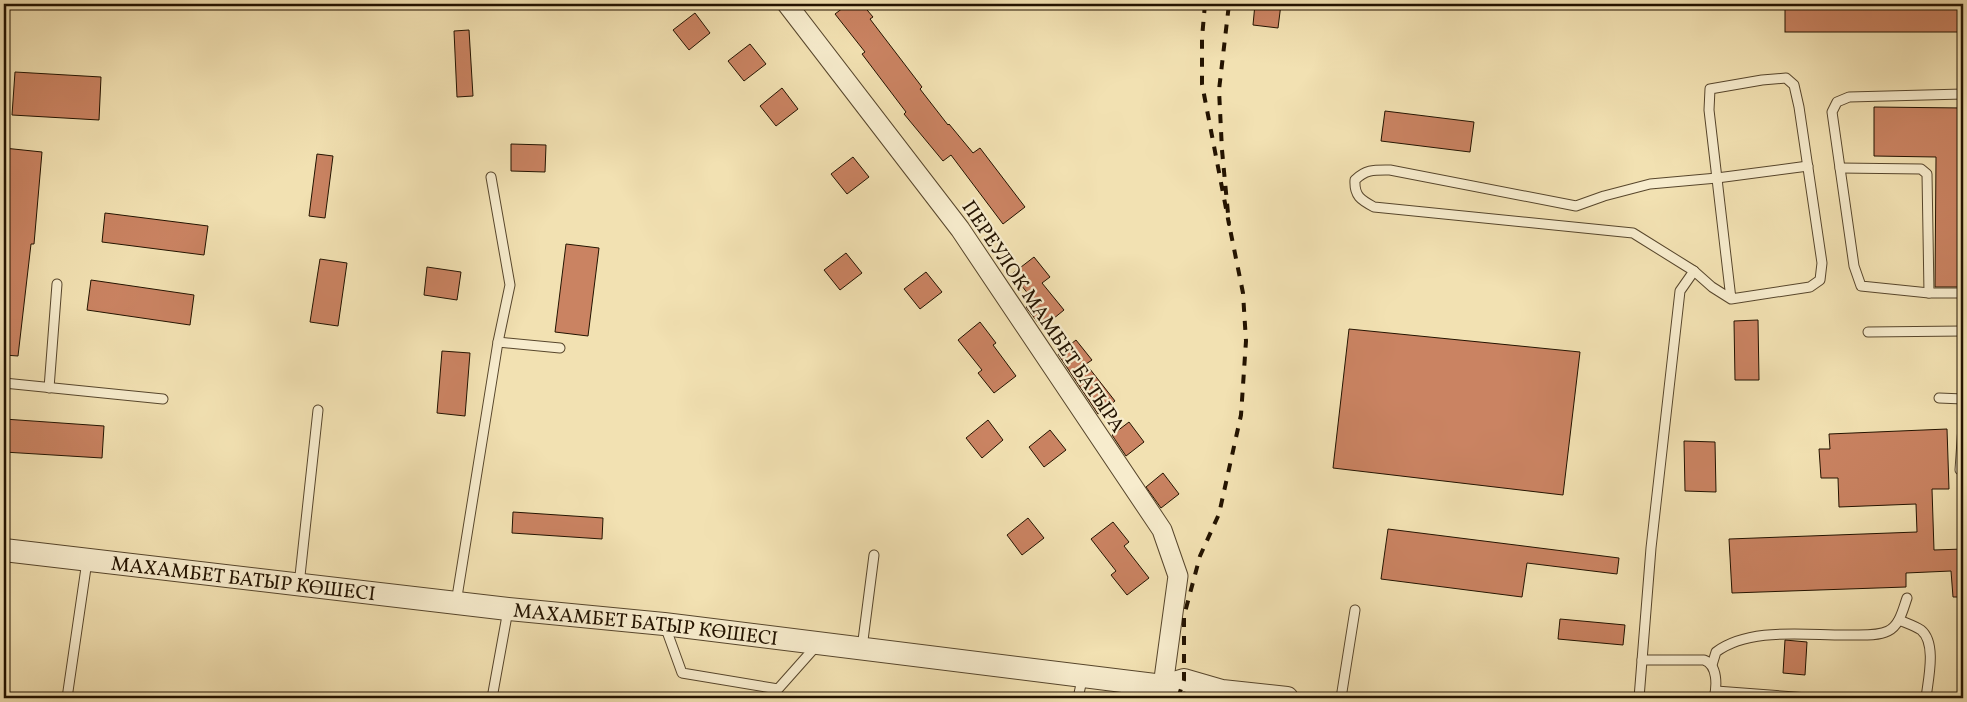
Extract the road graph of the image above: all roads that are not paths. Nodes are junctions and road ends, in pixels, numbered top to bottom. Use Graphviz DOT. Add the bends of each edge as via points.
graph roads {
  1 [pos="787,4"];
  2 [pos="1963,94"];
  3 [pos="1808,166"];
  4 [pos="1840,168"];
  5 [pos="491,177"];
  6 [pos="1717,178"];
  7 [pos="1694,270"];
  8 [pos="57,284"];
  9 [pos="1929,293"];
  10 [pos="1963,293"];
  11 [pos="1731,299"];
  12 [pos="1963,331"];
  13 [pos="1868,332"];
  14 [pos="498,342"];
  15 [pos="560,348"];
  16 [pos="4,384"];
  17 [pos="50,388"];
  18 [pos="1939,398"];
  19 [pos="164,399"];
  20 [pos="1963,399"];
  21 [pos="318,410"];
  22 [pos="1963,426"];
  23 [pos="1960,470"];
  24 [pos="4,550"];
  25 [pos="874,555"];
  26 [pos="87,560"];
  27 [pos="299,586"];
  28 [pos="1907,598"];
  29 [pos="456,603"];
  30 [pos="508,609"];
  31 [pos="1355,610"];
  32 [pos="1899,620"];
  33 [pos="664,624"];
  34 [pos="819,643"];
  35 [pos="862,648"];
  36 [pos="1642,660"];
  37 [pos="1712,665"];
  38 [pos="1082,675"];
  39 [pos="1163,686"];
  40 [pos="1715,695"];
  41 [pos="67,698"];
  42 [pos="492,698"];
  43 [pos="1078,698"];
  44 [pos="1287,698"];
  45 [pos="1341,698"];
  46 [pos="1639,698"];
  47 [pos="1808,698"];
  48 [pos="1926,698"];
  1 -- 39 [label="street, ПЕРЕУЛОК МАМБЕТ БАТЫРА" via="960,229 1162,530 1178,576"];
  2 -- 4 [label="lane" via="1849,97 1837,102 1832,112"];
  3 -- 6 [label="lane"];
  3 -- 6 [label="lane" via="1794,85 1786,78 1762,80 1710,89 1709,110"];
  3 -- 11 [label="lane" via="1822,263 1820,280 1810,287"];
  4 -- 9 [label="lane" via="1854,266 1862,286"];
  4 -- 9 [label="lane" via="1921,169 1927,174"];
  5 -- 14 [label="lane" via="510,285"];
  6 -- 7 [label="lane" via="1650,184 1576,206 1390,170 1371,170 1355,180 1358,198 1374,207 1633,233"];
  6 -- 11 [label="lane"];
  7 -- 11 [label="lane"];
  7 -- 36 [label="lane" via="1680,291 1651,548"];
  8 -- 17 [label="lane"];
  9 -- 10 [label="lane"];
  12 -- 13 [label="lane"];
  14 -- 15 [label="lane"];
  14 -- 29 [label="lane"];
  16 -- 17 [label="lane"];
  17 -- 19 [label="lane"];
  18 -- 20 [label="lane"];
  21 -- 27 [label="lane"];
  22 -- 23 [label="lane"];
  24 -- 26 [label="street, МАХАМБЕТ БАТЫР КӨШЕСІ"];
  25 -- 35 [label="lane"];
  26 -- 27 [label="street, МАХАМБЕТ БАТЫР КӨШЕСІ"];
  26 -- 41 [label="lane"];
  27 -- 29 [label="street, МАХАМБЕТ БАТЫР КӨШЕСІ"];
  28 -- 32 [label="lane"];
  29 -- 30 [label="street, МАХАМБЕТ БАТЫР КӨШЕСІ"];
  30 -- 33 [label="street, МАХАМБЕТ БАТЫР КӨШЕСІ"];
  30 -- 42 [label="lane"];
  31 -- 45 [label="lane"];
  32 -- 37 [label="lane" via="1888,631 1869,635 1779,634 1736,640 1716,652"];
  32 -- 48 [label="lane" via="1920,630 1928,641"];
  33 -- 34 [label="street, МАХАМБЕТ БАТЫР КӨШЕСІ"];
  33 -- 34 [label="lane" via="682,673 778,689"];
  34 -- 35 [label="street, МАХАМБЕТ БАТЫР КӨШЕСІ"];
  35 -- 38 [label="street, МАХАМБЕТ БАТЫР КӨШЕСІ"];
  36 -- 37 [label="lane" via="1704,660"];
  36 -- 46 [label="lane"];
  37 -- 40 [label="lane"];
  38 -- 39 [label="street, МАХАМБЕТ БАТЫР КӨШЕСІ"];
  38 -- 43 [label="lane"];
  39 -- 44 [label="street, МАХАМБЕТ БАТЫР КӨШЕСІ" via="1184,680 1222,691"];
  40 -- 47 [label="lane"];
}
